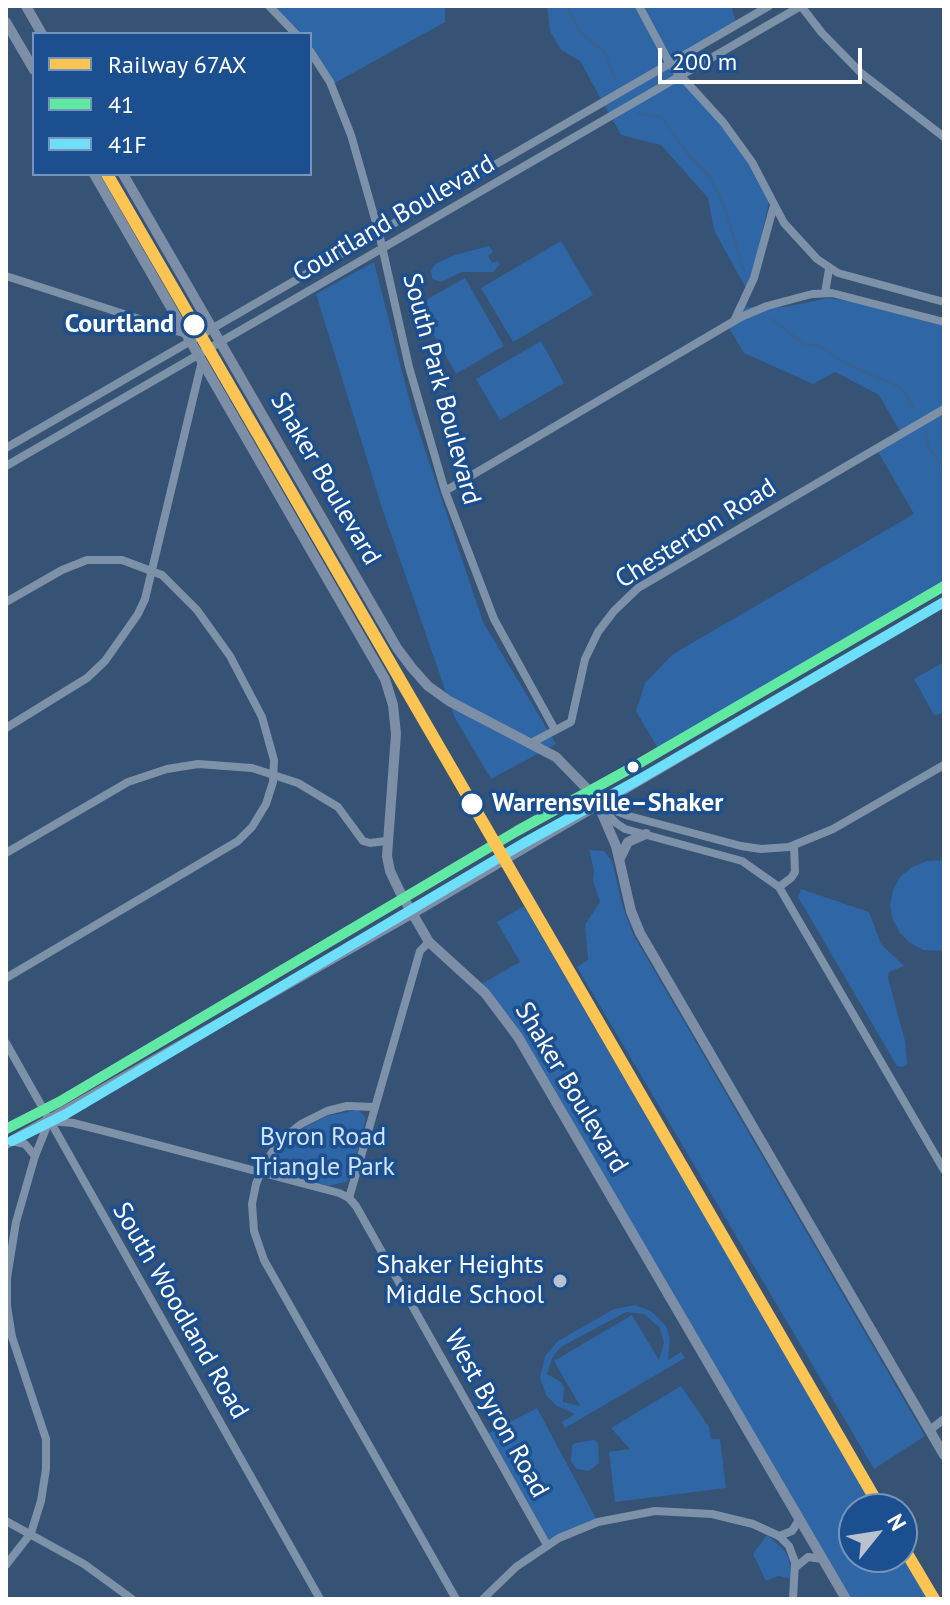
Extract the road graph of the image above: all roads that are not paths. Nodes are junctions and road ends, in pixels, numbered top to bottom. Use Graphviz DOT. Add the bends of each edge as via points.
graph roads {
  1 [pos="26,6"];
  2 [pos="269,6"];
  3 [pos="639,6"];
  4 [pos="769,6"];
  5 [pos="801,6"];
  6 [pos="6,22"];
  7 [pos="41,32"];
  8 [pos="294,32"];
  9 [pos="312,54"];
  10 [pos="670,64"];
  11 [pos="32,67"];
  12 [pos="680,76"];
  13 [pos="944,137"];
  14 [pos="511,156"];
  15 [pos="519,170"];
  16 [pos="95,176"];
  17 [pos="124,176"];
  18 [pos="774,205"];
  19 [pos="379,233"];
  20 [pos="383,248"];
  21 [pos="829,269"];
  22 [pos="6,276"];
  23 [pos="825,293"];
  24 [pos="944,302"];
  25 [pos="734,321"];
  26 [pos="944,322"];
  27 [pos="213,328"];
  28 [pos="188,337"];
  29 [pos="220,341"];
  30 [pos="200,358"];
  31 [pos="156,361"];
  32 [pos="164,374"];
  33 [pos="944,409"];
  34 [pos="6,448"];
  35 [pos="6,466"];
  36 [pos="445,491"];
  37 [pos="152,570"];
  38 [pos="944,586"];
  39 [pos="6,602"];
  40 [pos="944,602"];
  41 [pos="6,728"];
  42 [pos="555,730"];
  43 [pos="531,743"];
  44 [pos="944,765"];
  45 [pos="274,774"];
  46 [pos="591,791"];
  47 [pos="599,804"];
  48 [pos="646,834"];
  49 [pos="386,841"];
  50 [pos="794,846"];
  51 [pos="6,853"];
  52 [pos="620,858"];
  53 [pos="779,887"];
  54 [pos="404,900"];
  55 [pos="411,913"];
  56 [pos="429,942"];
  57 [pos="6,978"];
  58 [pos="6,1043"];
  59 [pos="374,1107"];
  60 [pos="46,1115"];
  61 [pos="6,1129"];
  62 [pos="9,1143"];
  63 [pos="35,1156"];
  64 [pos="944,1170"];
  65 [pos="260,1172"];
  66 [pos="349,1198"];
  67 [pos="944,1419"];
  68 [pos="930,1430"];
  69 [pos="944,1453"];
  70 [pos="799,1520"];
  71 [pos="6,1521"];
  72 [pos="31,1533"];
  73 [pos="779,1536"];
  74 [pos="547,1545"];
  75 [pos="822,1559"];
  76 [pos="6,1565"];
  77 [pos="796,1567"];
  78 [pos="132,1599"];
  79 [pos="320,1599"];
  80 [pos="456,1599"];
  81 [pos="483,1599"];
  82 [pos="793,1599"];
  83 [pos="846,1599"];
  1 -- 7 [label="main road"];
  2 -- 8 [label="street"];
  3 -- 10 [label="street"];
  4 -- 10 [label="street, Courtland Boulevard"];
  5 -- 12 [label="street, Courtland Boulevard"];
  5 -- 13 [label="street" via="861,73"];
  6 -- 11 [label="main road"];
  9 -- 19 [label="street, South Park Boulevard" via="343,113"];
  10 -- 12 [label="street"];
  10 -- 14 [label="street, Courtland Boulevard"];
  12 -- 15 [label="street, Courtland Boulevard"];
  12 -- 18 [label="street" via="730,131"];
  14 -- 15 [label="street"];
  14 -- 19 [label="street, Courtland Boulevard"];
  15 -- 20 [label="street, Courtland Boulevard"];
  16 -- 28 [label="main road, Shaker Boulevard"];
  17 -- 27 [label="main road, Shaker Boulevard"];
  18 -- 21 [label="street" via="795,237"];
  18 -- 25 [label="street" via="754,278"];
  19 -- 20 [label="street, South Park Boulevard"];
  19 -- 27 [label="street, Courtland Boulevard"];
  20 -- 29 [label="street, Courtland Boulevard"];
  20 -- 36 [label="street, South Park Boulevard" via="409,367"];
  21 -- 23 [label="street"];
  21 -- 24 [label="street"];
  22 -- 28 [label="street"];
  23 -- 25 [label="street" via="779,302"];
  23 -- 26 [label="street"];
  25 -- 36 [label="street"];
  27 -- 28 [label="street, Courtland Boulevard"];
  27 -- 29 [label="main road, Shaker Boulevard"];
  28 -- 30 [label="main road, Shaker Boulevard"];
  28 -- 31 [label="street, Courtland Boulevard"];
  29 -- 30 [label="street, Courtland Boulevard"];
  29 -- 43 [label="main road, Shaker Boulevard" via="412,668 449,701"];
  30 -- 32 [label="street, Courtland Boulevard"];
  30 -- 37 [label="street"];
  30 -- 49 [label="main road, Shaker Boulevard" via="388,687 396,734"];
  31 -- 32 [label="street"];
  31 -- 34 [label="street, Courtland Boulevard"];
  32 -- 35 [label="street, Courtland Boulevard"];
  33 -- 42 [label="street, Chesterton Road" via="638,588 598,632 585,659 571,722"];
  36 -- 42 [label="street, South Park Boulevard" via="494,619"];
  37 -- 39 [label="street" via="112,559 79,562"];
  37 -- 41 [label="street" via="138,614 105,661 79,684"];
  37 -- 45 [label="street" via="189,601 236,666 269,734"];
  38 -- 46 [label="main road"];
  40 -- 47 [label="main road"];
  42 -- 43 [label="street, Chesterton Road"];
  43 -- 46 [label="main road, Shaker Boulevard" via="556,757"];
  44 -- 50 [label="street"];
  45 -- 49 [label="street" via="330,801 363,841"];
  45 -- 51 [label="street" via="210,764 154,772"];
  45 -- 57 [label="street" via="262,812 231,847"];
  46 -- 47 [label="main road, Shaker Boulevard"];
  46 -- 54 [label="main road"];
  47 -- 48 [label="street" via="619,826"];
  47 -- 50 [label="street" via="741,846"];
  47 -- 52 [label="main road, Shaker Boulevard"];
  47 -- 55 [label="main road"];
  48 -- 52 [label="main road" via="628,842"];
  48 -- 53 [label="street" via="747,863"];
  49 -- 54 [label="main road, Shaker Boulevard" via="390,871"];
  50 -- 53 [label="street" via="794,875"];
  52 -- 68 [label="main road, Shaker Boulevard" via="640,933"];
  53 -- 64 [label="street"];
  54 -- 55 [label="main road, Shaker Boulevard"];
  54 -- 60 [label="main road"];
  55 -- 56 [label="main road, Shaker Boulevard"];
  55 -- 60 [label="main road"];
  56 -- 59 [label="street" via="420,951"];
  56 -- 70 [label="main road, Shaker Boulevard" via="485,993 518,1037"];
  58 -- 60 [label="street, South Woodland Road"];
  59 -- 65 [label="street" via="337,1108 310,1119 281,1140"];
  59 -- 66 [label="street"];
  60 -- 61 [label="main road"];
  60 -- 62 [label="main road"];
  60 -- 63 [label="street"];
  60 -- 65 [label="street"];
  60 -- 79 [label="street, South Woodland Road"];
  62 -- 63 [label="street" via="25,1144"];
  63 -- 72 [label="street" via="7,1278 12,1337 46,1439 41,1501"];
  65 -- 66 [label="street"];
  65 -- 80 [label="street" via="252,1213 259,1249"];
  66 -- 74 [label="street, West Byron Road"];
  67 -- 68 [label="street"];
  68 -- 69 [label="main road, Shaker Boulevard"];
  70 -- 73 [label="street" via="792,1531"];
  70 -- 75 [label="main road, Shaker Boulevard"];
  71 -- 72 [label="street"];
  72 -- 76 [label="street"];
  72 -- 78 [label="street"];
  73 -- 74 [label="street" via="712,1514 655,1511 598,1522"];
  73 -- 77 [label="street"];
  74 -- 81 [label="street"];
  75 -- 77 [label="street" via="806,1558"];
  75 -- 83 [label="main road, Shaker Boulevard"];
  77 -- 82 [label="street"];
}
